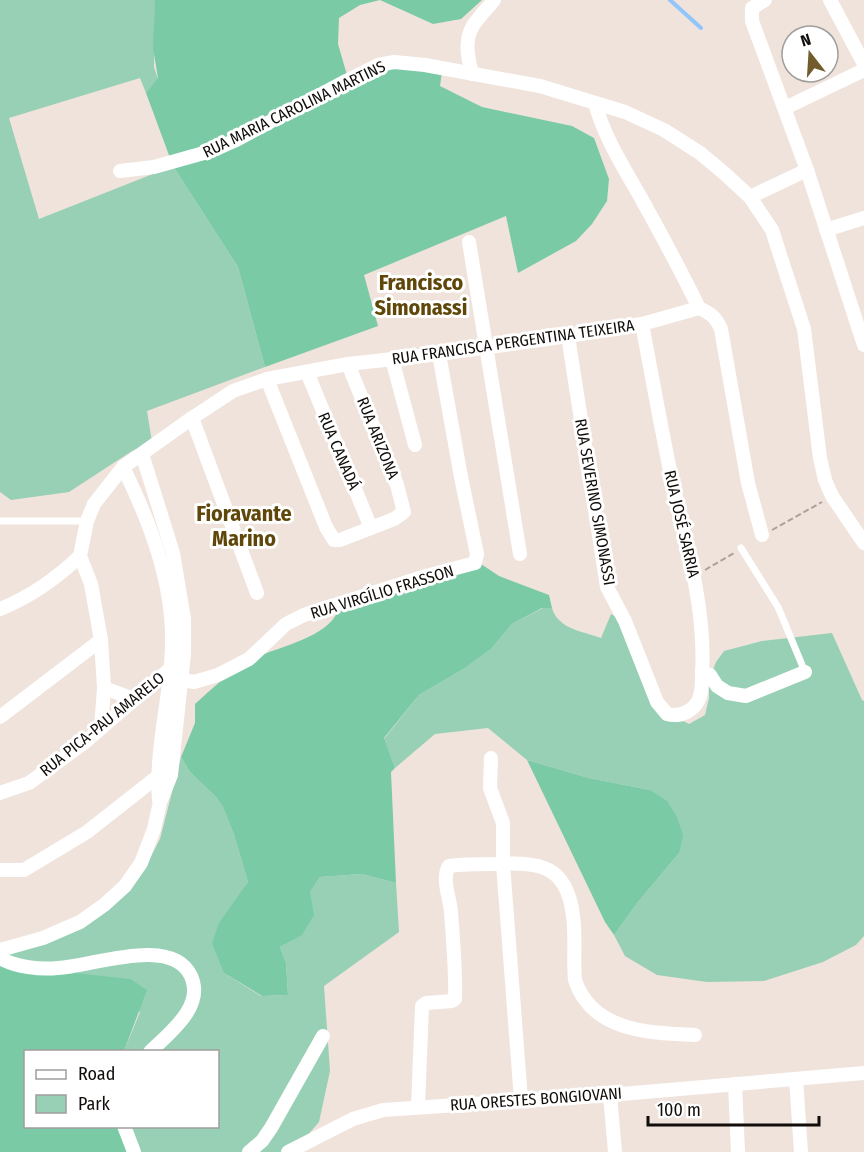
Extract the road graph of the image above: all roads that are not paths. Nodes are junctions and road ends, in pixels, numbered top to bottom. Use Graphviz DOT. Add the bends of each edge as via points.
graph roads {
  1 [pos="494,0"];
  2 [pos="765,0"];
  3 [pos="830,0"];
  4 [pos="864,64"];
  5 [pos="864,70"];
  6 [pos="472,74"];
  7 [pos="595,103"];
  8 [pos="785,108"];
  9 [pos="807,170"];
  10 [pos="120,171"];
  11 [pos="750,197"];
  12 [pos="864,218"];
  13 [pos="826,230"];
  14 [pos="469,242"];
  15 [pos="699,308"];
  16 [pos="642,324"];
  17 [pos="568,336"];
  18 [pos="864,345"];
  19 [pos="486,348"];
  20 [pos="439,354"];
  21 [pos="392,359"];
  22 [pos="348,364"];
  23 [pos="307,372"];
  24 [pos="267,379"];
  25 [pos="192,418"];
  26 [pos="415,445"];
  27 [pos="142,454"];
  28 [pos="123,467"];
  29 [pos="0,521"];
  30 [pos="87,521"];
  31 [pos="371,528"];
  32 [pos="762,535"];
  33 [pos="864,543"];
  34 [pos="741,548"];
  35 [pos="520,554"];
  36 [pos="80,556"];
  37 [pos="257,593"];
  38 [pos="0,608"];
  39 [pos="101,640"];
  40 [pos="702,672"];
  41 [pos="805,672"];
  42 [pos="174,676"];
  43 [pos="104,688"];
  44 [pos="134,699"];
  45 [pos="679,715"];
  46 [pos="0,717"];
  47 [pos="101,728"];
  48 [pos="491,758"];
  49 [pos="164,776"];
  50 [pos="0,793"];
  51 [pos="503,864"];
  52 [pos="0,870"];
  53 [pos="24,870"];
  54 [pos="0,882"];
  55 [pos="0,950"];
  56 [pos="0,958"];
  57 [pos="695,1035"];
  58 [pos="323,1036"];
  59 [pos="152,1050"];
  60 [pos="864,1073"];
  61 [pos="796,1079"];
  62 [pos="735,1084"];
  63 [pos="610,1095"];
  64 [pos="521,1100"];
  65 [pos="418,1107"];
  66 [pos="125,1128"];
  67 [pos="134,1152"];
  68 [pos="249,1152"];
  69 [pos="288,1152"];
  70 [pos="615,1152"];
  71 [pos="738,1152"];
  72 [pos="801,1152"];
  1 -- 6 [label="street" via="469,34 467,49"];
  2 -- 8 [label="street" via="752,8 752,21"];
  3 -- 4 [label="street"];
  5 -- 8 [label="street"];
  6 -- 7 [label="street, RUA MARIA CAROLINA MARTINS" via="540,86"];
  6 -- 10 [label="street, RUA MARIA CAROLINA MARTINS" via="407,63 378,65 211,151 154,167"];
  7 -- 11 [label="street, RUA MARIA CAROLINA MARTINS" via="664,130 700,153"];
  7 -- 15 [label="street" via="612,146"];
  8 -- 9 [label="street"];
  9 -- 11 [label="street"];
  9 -- 13 [label="street"];
  11 -- 33 [label="street, RUA MARIA CAROLINA MARTINS" via="772,230 801,316 825,480"];
  12 -- 13 [label="street"];
  13 -- 18 [label="street"];
  14 -- 19 [label="street"];
  15 -- 16 [label="street, RUA FRANCISCA PERGENTINA TEIXEIRA"];
  15 -- 32 [label="street" via="710,313 721,329 744,465"];
  16 -- 17 [label="street, RUA FRANCISCA PERGENTINA TEIXEIRA"];
  16 -- 40 [label="street, RUA JOSÉ SARRIA" via="671,477 695,576"];
  17 -- 19 [label="street, RUA FRANCISCA PERGENTINA TEIXEIRA"];
  17 -- 45 [label="street, RUA SEVERINO SIMONASSI" via="607,587 657,702 668,714"];
  19 -- 20 [label="street, RUA FRANCISCA PERGENTINA TEIXEIRA"];
  19 -- 35 [label="street"];
  20 -- 21 [label="street, RUA FRANCISCA PERGENTINA TEIXEIRA"];
  20 -- 42 [label="street, RUA VIRGÍLIO FRASSON" via="477,554 475,563 304,615 286,624 249,659 203,681"];
  21 -- 22 [label="street, RUA FRANCISCA PERGENTINA TEIXEIRA"];
  21 -- 26 [label="street"];
  22 -- 23 [label="street, RUA FRANCISCA PERGENTINA TEIXEIRA"];
  22 -- 31 [label="street, RUA ARIZONA" via="397,485 404,512"];
  23 -- 24 [label="street, RUA FRANCISCA PERGENTINA TEIXEIRA"];
  23 -- 31 [label="street, RUA CANADÁ"];
  24 -- 25 [label="street, RUA FRANCISCA PERGENTINA TEIXEIRA" via="233,391"];
  24 -- 31 [label="street" via="319,513 334,540"];
  25 -- 27 [label="street, RUA FRANCISCA PERGENTINA TEIXEIRA"];
  25 -- 37 [label="street"];
  27 -- 28 [label="street, RUA FRANCISCA PERGENTINA TEIXEIRA"];
  27 -- 42 [label="street" via="178,575 185,638"];
  28 -- 30 [label="street, RUA FRANCISCA PERGENTINA TEIXEIRA" via="94,504"];
  28 -- 42 [label="street" via="144,510 160,560 172,631"];
  29 -- 30 [label="lane"];
  30 -- 36 [label="street, RUA FRANCISCA PERGENTINA TEIXEIRA"];
  34 -- 41 [label="lane" via="777,607"];
  36 -- 38 [label="street" via="24,599"];
  36 -- 39 [label="street" via="91,584"];
  39 -- 43 [label="street"];
  39 -- 46 [label="street"];
  40 -- 41 [label="street" via="728,693 746,696"];
  40 -- 45 [label="street, RUA JOSÉ SARRIA" via="698,702"];
  42 -- 44 [label="street, RUA PICA-PAU AMARELO"];
  42 -- 49 [label="street"];
  43 -- 44 [label="street"];
  43 -- 47 [label="street"];
  44 -- 47 [label="street, RUA PICA-PAU AMARELO"];
  47 -- 50 [label="street, RUA PICA-PAU AMARELO" via="29,783"];
  48 -- 51 [label="street" via="489,780 502,823"];
  49 -- 53 [label="street" via="87,832"];
  49 -- 55 [label="street" via="154,829 141,863 125,886 71,926"];
  51 -- 57 [label="street" via="537,864 566,886 574,919 575,980 590,1006 637,1031"];
  51 -- 64 [label="street"];
  51 -- 65 [label="street" via="447,868 455,999 422,1006"];
  52 -- 53 [label="street"];
  53 -- 54 [label="street"];
  56 -- 59 [label="street" via="15,965 57,968 143,955 176,959 193,983 191,1005"];
  58 -- 68 [label="street" via="271,1128"];
  60 -- 61 [label="street, RUA ORESTES BONGIOVANI"];
  61 -- 62 [label="street, RUA ORESTES BONGIOVANI"];
  61 -- 72 [label="street"];
  62 -- 63 [label="street, RUA ORESTES BONGIOVANI"];
  62 -- 71 [label="street"];
  63 -- 64 [label="street, RUA ORESTES BONGIOVANI"];
  63 -- 70 [label="street"];
  64 -- 65 [label="street, RUA ORESTES BONGIOVANI"];
  65 -- 69 [label="street, RUA ORESTES BONGIOVANI" via="368,1113"];
  66 -- 67 [label="street"];
}
